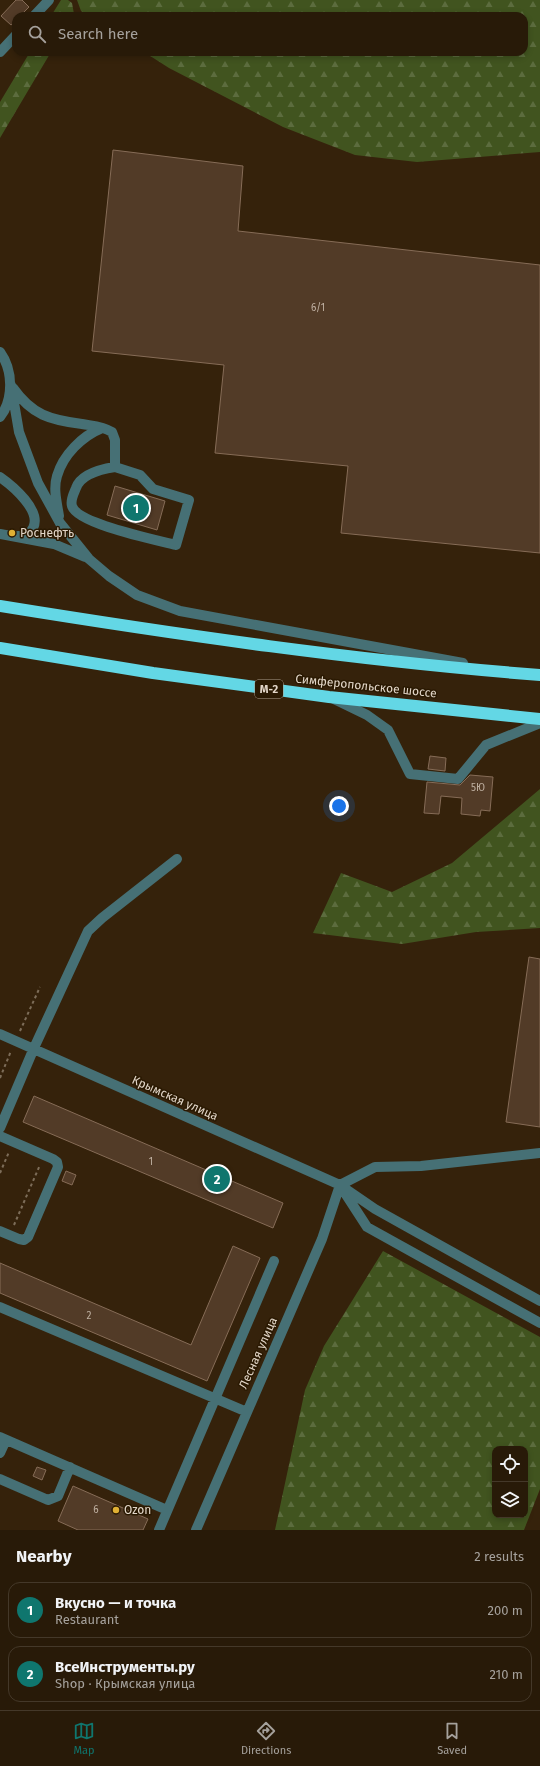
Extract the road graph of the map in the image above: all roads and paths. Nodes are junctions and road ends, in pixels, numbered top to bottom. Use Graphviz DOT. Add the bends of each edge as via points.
graph roads {
  1 [pos="49,0"];
  2 [pos="38,12"];
  3 [pos="12,39"];
  4 [pos="0,52"];
  5 [pos="0,352"];
  6 [pos="10,385"];
  7 [pos="0,417"];
  8 [pos="104,427"];
  9 [pos="115,467"];
  10 [pos="0,477"];
  11 [pos="60,523"];
  12 [pos="0,534"];
  13 [pos="15,536"];
  14 [pos="89,559"];
  15 [pos="0,606"];
  16 [pos="0,648"];
  17 [pos="514,673"];
  18 [pos="540,675"];
  19 [pos="328,697"];
  20 [pos="540,719"];
  21 [pos="540,723"];
  22 [pos="177,859"];
  23 [pos="0,1034"];
  24 [pos="34,1048"];
  25 [pos="0,1128"];
  26 [pos="0,1136"];
  27 [pos="13,1142"];
  28 [pos="540,1153"];
  29 [pos="44,1155"];
  30 [pos="0,1173"];
  31 [pos="340,1185"];
  32 [pos="0,1231"];
  33 [pos="10,1235"];
  34 [pos="274,1261"];
  35 [pos="540,1301"];
  36 [pos="0,1307"];
  37 [pos="540,1323"];
  38 [pos="216,1399"];
  39 [pos="247,1412"];
  40 [pos="3,1438"];
  41 [pos="0,1453"];
  42 [pos="70,1467"];
  43 [pos="0,1479"];
  44 [pos="167,1510"];
  45 [pos="159,1530"];
  46 [pos="196,1530"];
  1 -- 2 [label="street"];
  3 -- 4 [label="street"];
  5 -- 6 [label="street" via="8,369"];
  6 -- 7 [label="street" via="8,401"];
  6 -- 8 [label="street" via="22,401 35,412 51,419"];
  6 -- 11 [label="street" via="22,439 38,483"];
  8 -- 9 [label="street" via="112,432 115,440"];
  8 -- 11 [label="street" via="90,432 80,441 67,457 57,476 56,497"];
  9 -- 9 [label="street" via="101,469 77,485 72,506 78,515 105,526 176,545 189,500 153,489 140,475"];
  10 -- 13 [label="street" via="22,497 32,509 35,518 30,533"];
  11 -- 14 [label="street"];
  12 -- 13 [label="street"];
  13 -- 14 [label="street" via="54,544"];
  14 -- 17 [label="street" via="137,595 180,610"];
  15 -- 17 [label="highway" via="155,632"];
  16 -- 19 [label="highway, Симферопольское шоссе / М-2" via="153,673"];
  17 -- 18 [label="highway"];
  19 -- 20 [label="highway, Симферопольское шоссе / М-2"];
  19 -- 21 [label="street" via="367,715 388,730 410,774 458,779 486,745"];
  22 -- 24 [label="street" via="88,931"];
  23 -- 24 [label="street, Крымская улица"];
  24 -- 25 [label="street"];
  24 -- 31 [label="street, Крымская улица"];
  26 -- 27 [label="street"];
  27 -- 29 [label="street"];
  27 -- 30 [label="path"];
  28 -- 31 [label="street" via="421,1166 375,1167"];
  29 -- 33 [label="path"];
  29 -- 33 [label="street" via="57,1162 58,1167 28,1237 24,1240"];
  31 -- 35 [label="street, Крымская улица" via="375,1209"];
  31 -- 37 [label="street" via="367,1227"];
  31 -- 39 [label="street, Лесная улица" via="322,1239"];
  32 -- 33 [label="street"];
  34 -- 38 [label="street"];
  36 -- 38 [label="street"];
  38 -- 39 [label="street"];
  38 -- 44 [label="street"];
  39 -- 46 [label="street, Лесная улица"];
  40 -- 41 [label="street"];
  40 -- 42 [label="street"];
  42 -- 43 [label="street" via="58,1496 48,1500"];
  42 -- 44 [label="street"];
  44 -- 45 [label="street"];
}
